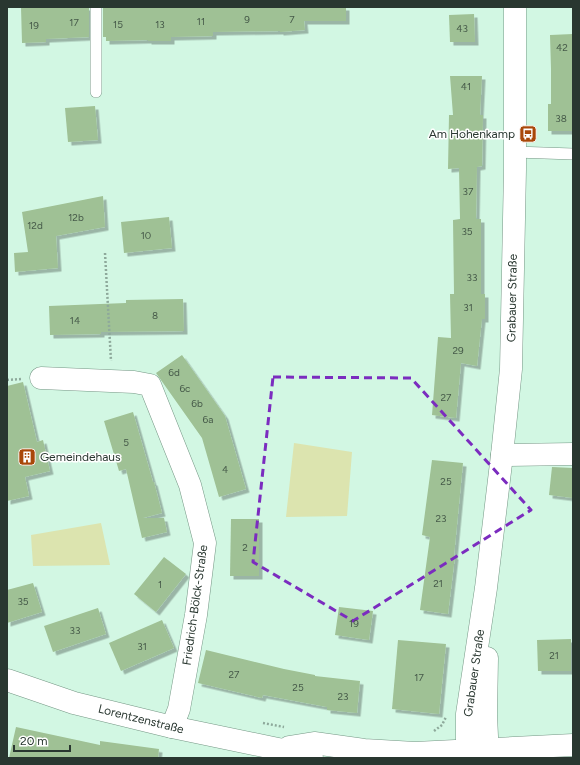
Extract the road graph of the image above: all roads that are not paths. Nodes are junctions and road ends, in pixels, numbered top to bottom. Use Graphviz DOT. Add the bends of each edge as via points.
graph roads {
  1 [pos="96,7"];
  2 [pos="515,7"];
  3 [pos="96,92"];
  4 [pos="515,152"];
  5 [pos="573,154"];
  6 [pos="41,378"];
  7 [pos="573,454"];
  8 [pos="502,455"];
  9 [pos="7,680"];
  10 [pos="172,727"];
  11 [pos="573,745"];
  12 [pos="278,749"];
  13 [pos="477,754"];
  14 [pos="312,758"];
  1 -- 3 [label="lane"];
  2 -- 4 [label="main road, Grabauer Straße"];
  4 -- 5 [label="lane"];
  4 -- 8 [label="main road, Grabauer Straße" via="511,369"];
  6 -- 10 [label="main road, Friedrich-Bölck-Straße" via="150,385 190,485 205,543 196,615 179,709"];
  7 -- 8 [label="main road"];
  8 -- 13 [label="main road, Grabauer Straße" via="486,588 486,715"];
  9 -- 10 [label="main road, Lorentzenstraße" via="74,703"];
  10 -- 12 [label="main road, Lorentzenstraße"];
  11 -- 13 [label="main road, Lorentzenstraße"];
  12 -- 13 [label="main road, Lorentzenstraße" via="314,744 364,750"];
  12 -- 14 [label="main road, Lorentzenstraße"];
}
